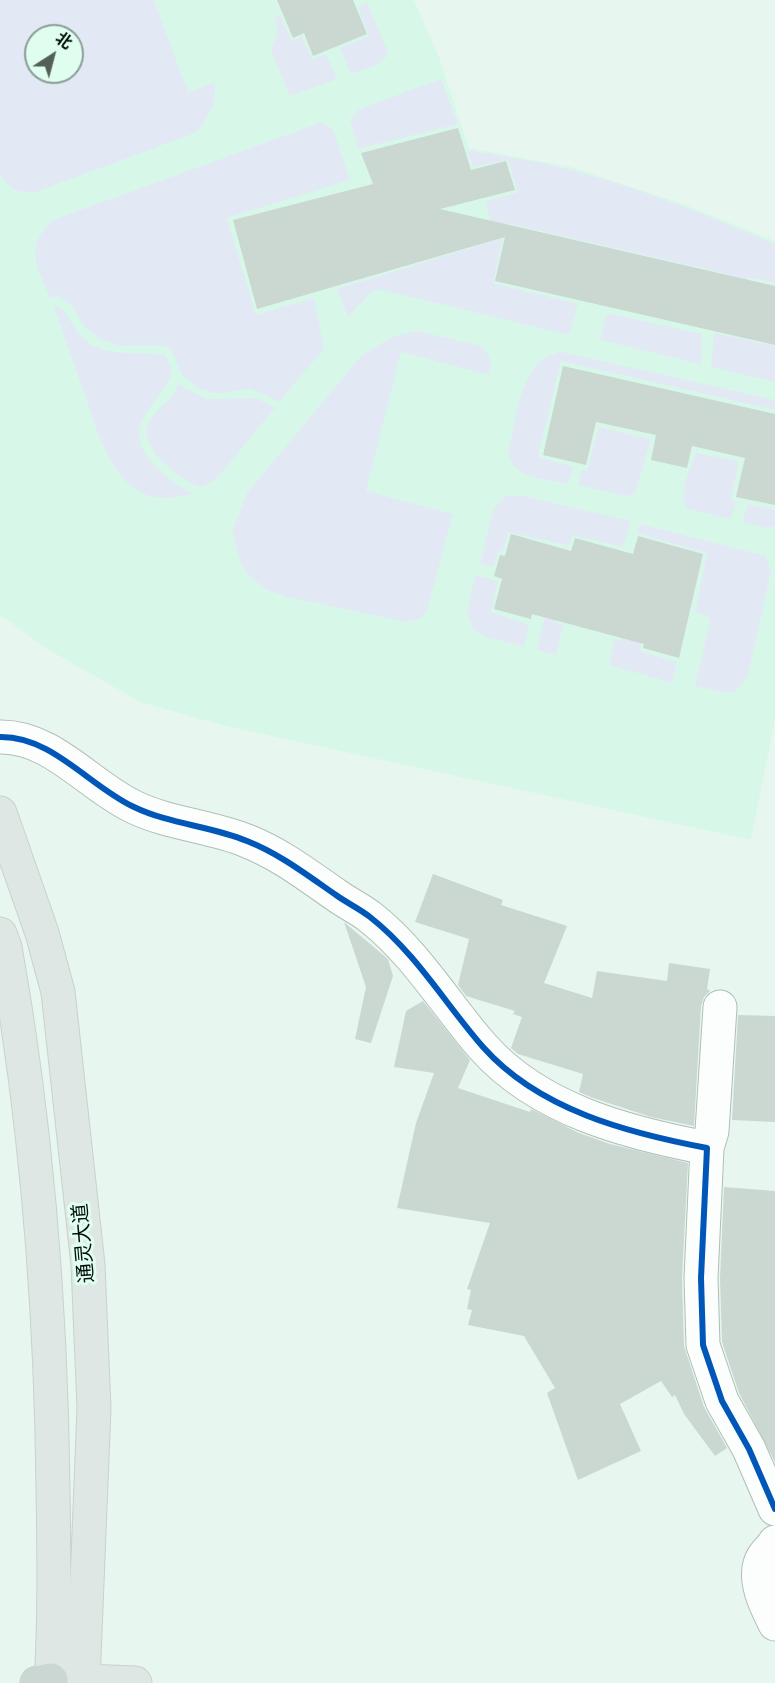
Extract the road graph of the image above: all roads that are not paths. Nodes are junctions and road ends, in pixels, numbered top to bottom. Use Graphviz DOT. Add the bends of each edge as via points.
graph roads {
  1 [pos="0,737"];
  2 [pos="0,813"];
  3 [pos="0,934"];
  4 [pos="720,1007"];
  5 [pos="707,1148"];
  6 [pos="775,1509"];
  7 [pos="775,1542"];
  8 [pos="775,1624"];
  9 [pos="47,1682"];
  10 [pos="83,1682"];
  11 [pos="135,1683"];
  1 -- 5 [label="street" via="27,739 47,748 135,808 246,840 273,852 385,930 507,1071 591,1118 639,1134"];
  2 -- 10 [label="main road, 通灵大道" via="58,992 88,1266 94,1408"];
  3 -- 9 [label="main road" via="24,1065 49,1333 55,1586"];
  4 -- 5 [label="street" via="712,1131"];
  5 -- 6 [label="street" via="700,1296 702,1345 722,1401 749,1449"];
  7 -- 8 [label="street" via="760,1562 759,1579"];
  9 -- 10 [label="main road"];
  10 -- 11 [label="main road"];
}
